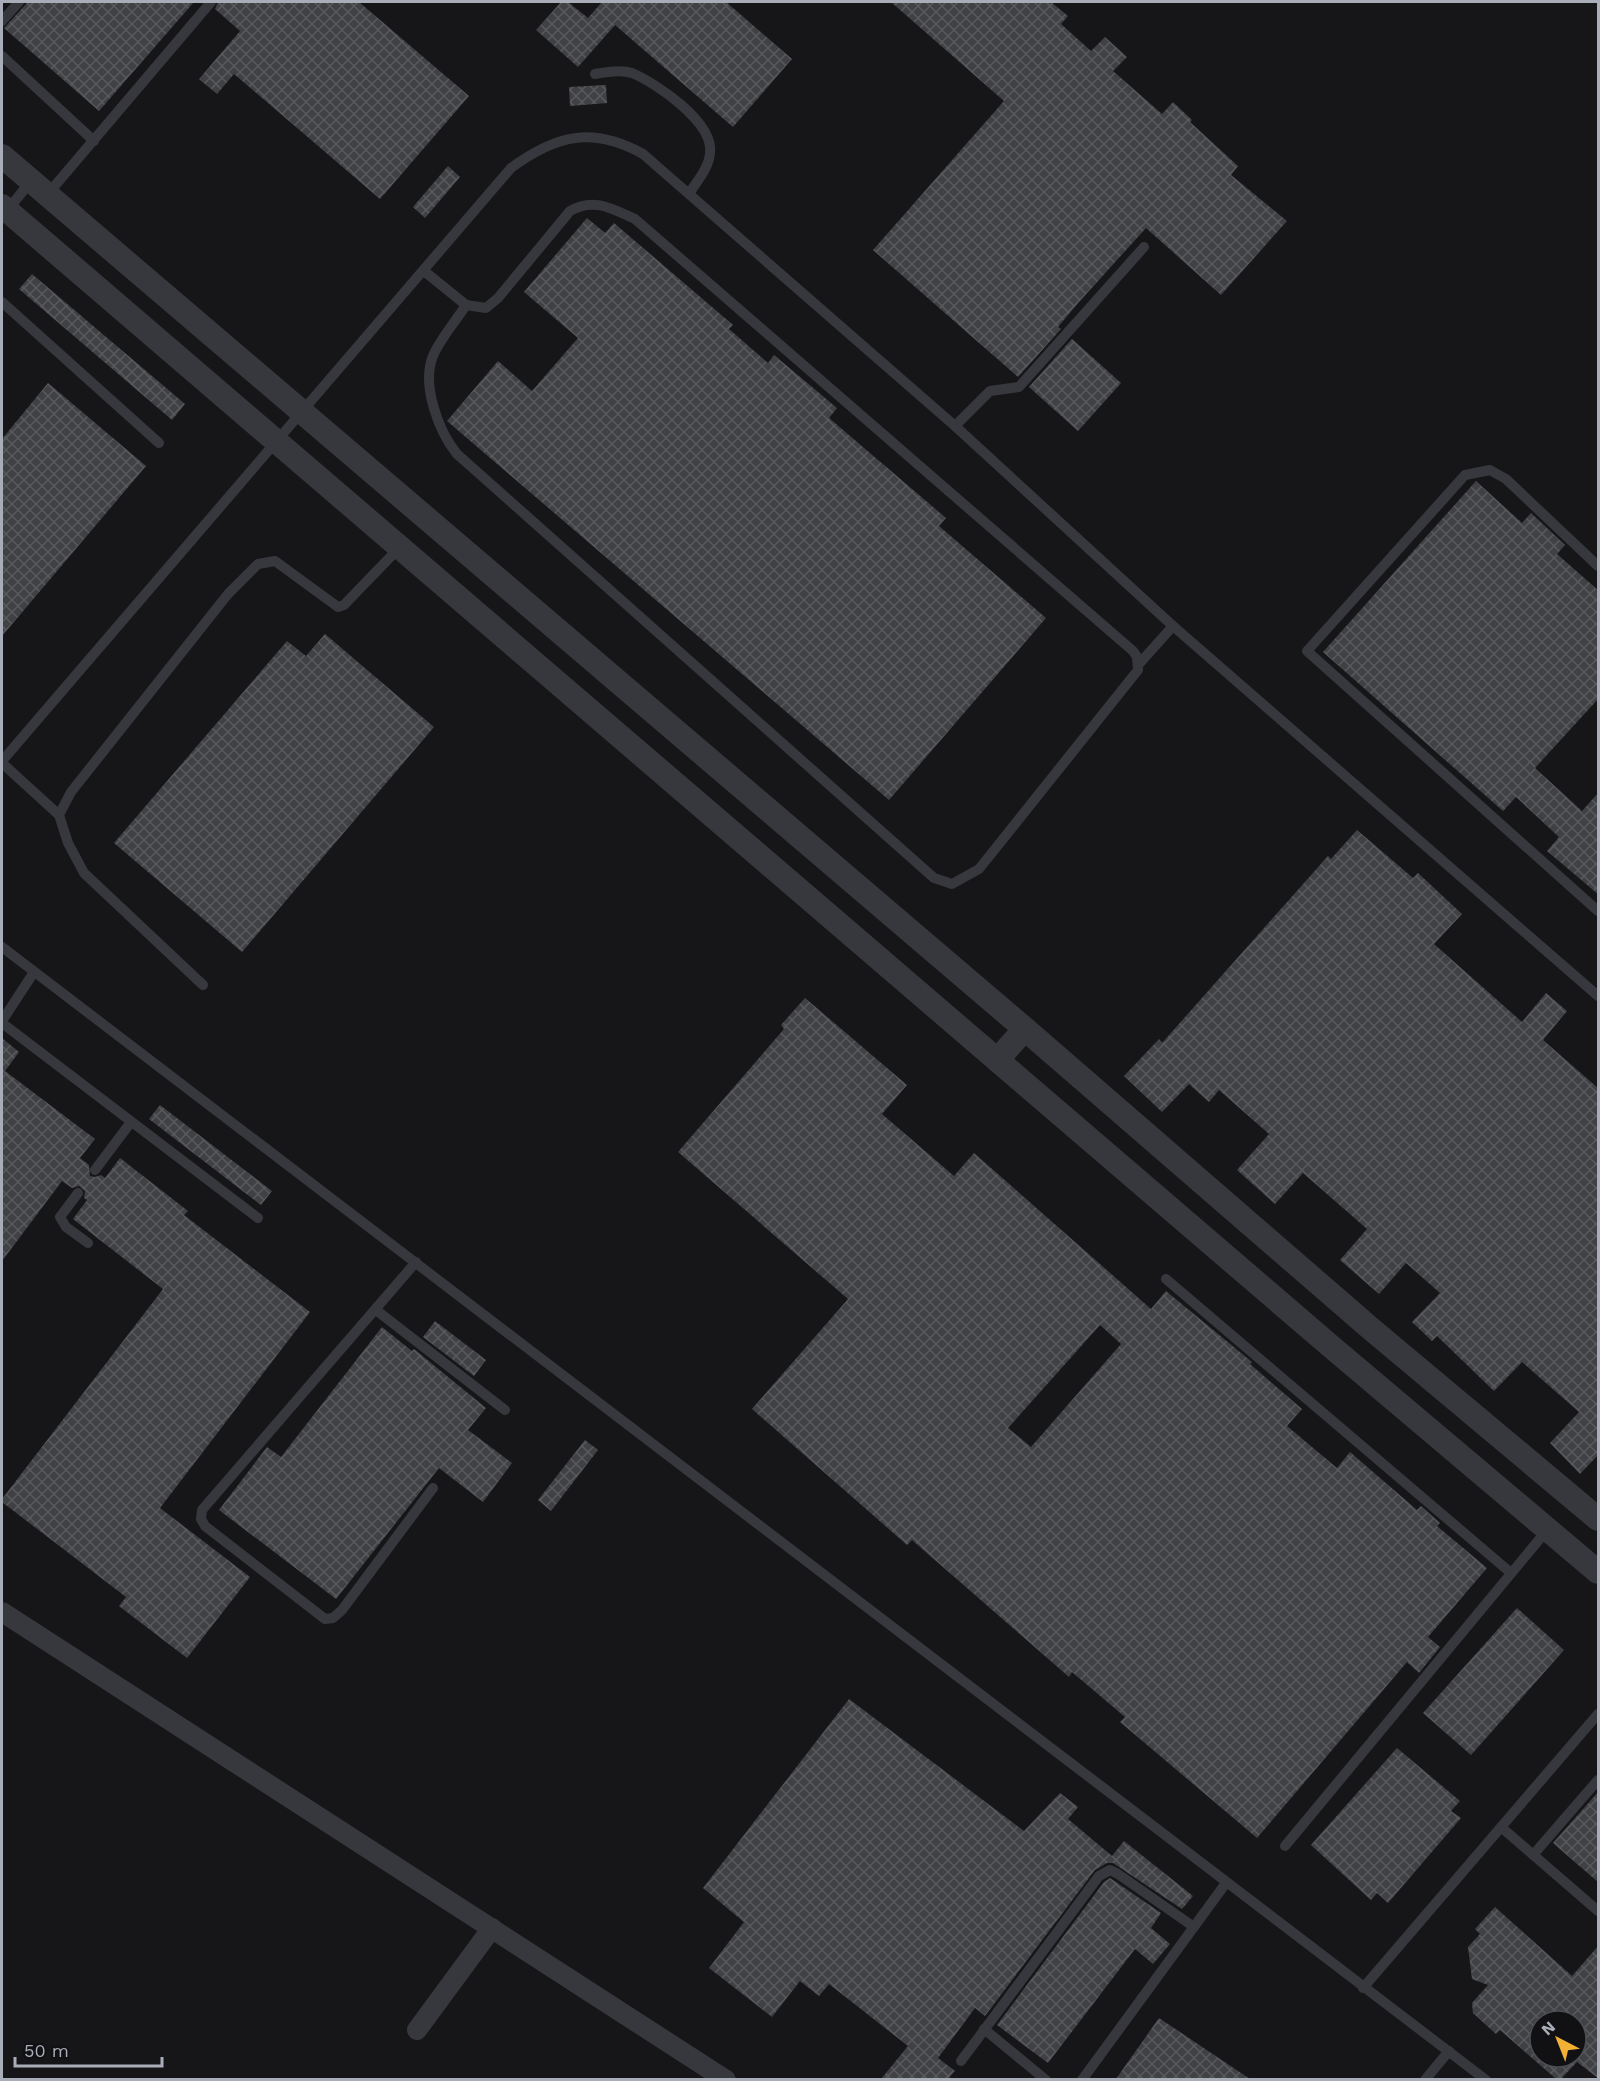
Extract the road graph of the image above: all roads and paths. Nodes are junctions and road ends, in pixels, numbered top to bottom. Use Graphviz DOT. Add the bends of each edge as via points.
graph roads {
  1 [pos="18,2"];
  2 [pos="211,2"];
  3 [pos="2,21"];
  4 [pos="2,56"];
  5 [pos="594,74"];
  6 [pos="94,141"];
  7 [pos="2,156"];
  8 [pos="39,188"];
  9 [pos="689,194"];
  10 [pos="3,211"];
  11 [pos="1144,247"];
  12 [pos="424,271"];
  13 [pos="2,302"];
  14 [pos="466,305"];
  15 [pos="302,413"];
  16 [pos="956,426"];
  17 [pos="159,443"];
  18 [pos="277,443"];
  19 [pos="399,548"];
  20 [pos="1599,566"];
  21 [pos="1173,626"];
  22 [pos="1139,664"];
  23 [pos="2,762"];
  24 [pos="59,815"];
  25 [pos="1599,911"];
  26 [pos="2,947"];
  27 [pos="34,972"];
  28 [pos="203,985"];
  29 [pos="1599,996"];
  30 [pos="2,1022"];
  31 [pos="1025,1029"];
  32 [pos="997,1060"];
  33 [pos="131,1122"];
  34 [pos="95,1170"];
  35 [pos="78,1193"];
  36 [pos="258,1218"];
  37 [pos="87,1243"];
  38 [pos="416,1262"];
  39 [pos="1166,1279"];
  40 [pos="376,1310"];
  41 [pos="505,1410"];
  42 [pos="433,1488"];
  43 [pos="1599,1519"];
  44 [pos="1548,1529"];
  45 [pos="1599,1572"];
  46 [pos="1511,1573"];
  47 [pos="2,1612"];
  48 [pos="1599,1714"];
  49 [pos="1599,1780"];
  50 [pos="1501,1827"];
  51 [pos="1285,1846"];
  52 [pos="1533,1855"];
  53 [pos="1226,1883"];
  54 [pos="1599,1911"];
  55 [pos="1194,1927"];
  56 [pos="492,1928"];
  57 [pos="1363,1988"];
  58 [pos="417,2030"];
  59 [pos="984,2030"];
  60 [pos="1449,2051"];
  61 [pos="960,2061"];
  62 [pos="1474,2070"];
  63 [pos="726,2079"];
  64 [pos="1046,2079"];
  65 [pos="1082,2079"];
  66 [pos="1425,2079"];
  67 [pos="1466,2079"];
  68 [pos="1486,2079"];
  1 -- 3 [label="lane"];
  2 -- 6 [label="lane"];
  4 -- 6 [label="lane"];
  5 -- 9 [label="lane" via="630,72 678,99 708,136 711,151 707,166"];
  6 -- 8 [label="lane"];
  7 -- 8 [label="street"];
  8 -- 10 [label="lane"];
  8 -- 15 [label="street"];
  9 -- 12 [label="lane" via="629,146 588,136 558,141 535,150 511,168"];
  9 -- 16 [label="lane"];
  10 -- 18 [label="street"];
  11 -- 16 [label="lane" via="1019,387 990,391"];
  12 -- 14 [label="lane"];
  12 -- 15 [label="lane"];
  13 -- 17 [label="lane"];
  14 -- 22 [label="lane" via="486,308 498,298 570,211 581,204 596,202 635,219 1133,651"];
  14 -- 22 [label="lane" via="432,358 434,410 443,437 457,454 933,878 952,884 979,869 1132,680"];
  15 -- 18 [label="lane"];
  15 -- 31 [label="street"];
  16 -- 21 [label="lane"];
  18 -- 19 [label="street"];
  18 -- 23 [label="lane"];
  19 -- 24 [label="lane" via="338,607 275,561 258,564 228,594 71,792"];
  19 -- 32 [label="street"];
  20 -- 25 [label="lane" via="1506,479 1490,470 1465,476 1307,651"];
  21 -- 22 [label="lane"];
  21 -- 29 [label="lane"];
  23 -- 24 [label="lane"];
  24 -- 28 [label="lane" via="84,873"];
  26 -- 27 [label="lane"];
  27 -- 30 [label="lane"];
  27 -- 38 [label="lane"];
  30 -- 33 [label="lane"];
  31 -- 32 [label="street"];
  31 -- 43 [label="street" via="1361,1320"];
  32 -- 44 [label="street"];
  33 -- 34 [label="lane"];
  33 -- 36 [label="lane"];
  35 -- 37 [label="lane" via="60,1217 66,1227"];
  38 -- 40 [label="lane"];
  38 -- 53 [label="lane"];
  39 -- 46 [label="lane"];
  40 -- 41 [label="lane"];
  40 -- 42 [label="lane" via="202,1510 201,1519 325,1619 342,1610"];
  44 -- 45 [label="street"];
  44 -- 46 [label="lane"];
  46 -- 51 [label="lane"];
  47 -- 56 [label="street"];
  48 -- 50 [label="lane"];
  49 -- 52 [label="lane"];
  50 -- 52 [label="lane"];
  50 -- 57 [label="lane"];
  52 -- 54 [label="lane"];
  53 -- 55 [label="lane"];
  53 -- 57 [label="lane"];
  55 -- 59 [label="lane" via="1110,1870 1099,1876"];
  55 -- 65 [label="lane"];
  56 -- 58 [label="street"];
  56 -- 63 [label="street"];
  57 -- 60 [label="lane"];
  59 -- 61 [label="lane"];
  59 -- 64 [label="lane"];
  60 -- 62 [label="lane"];
  60 -- 66 [label="lane"];
  62 -- 67 [label="lane"];
  62 -- 68 [label="lane"];
}
